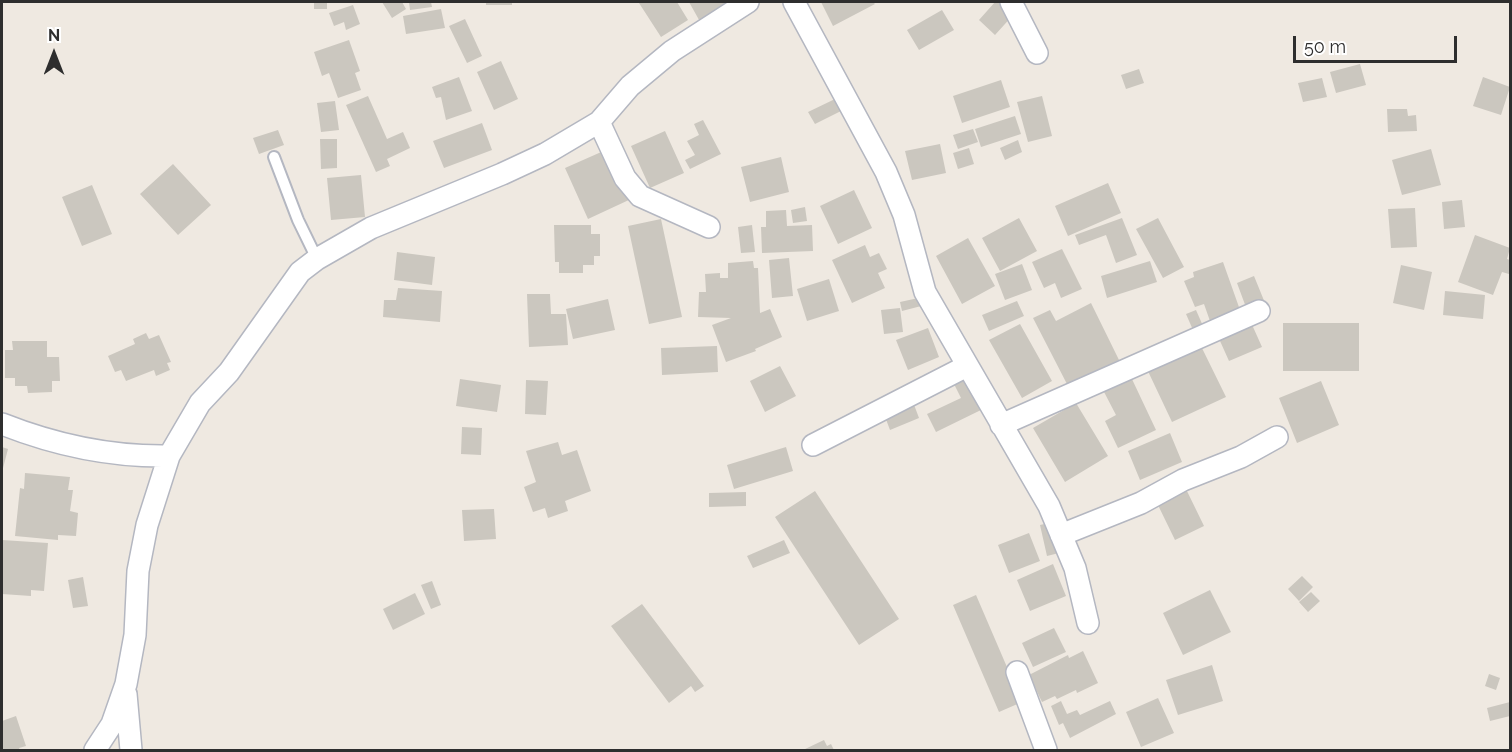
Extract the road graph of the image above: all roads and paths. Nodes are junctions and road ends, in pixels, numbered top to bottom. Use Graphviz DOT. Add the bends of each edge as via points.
graph roads {
  1 [pos="748,2"];
  2 [pos="795,2"];
  3 [pos="1011,2"];
  4 [pos="1037,53"];
  5 [pos="599,122"];
  6 [pos="274,158"];
  7 [pos="710,227"];
  8 [pos="317,259"];
  9 [pos="1259,311"];
  10 [pos="967,366"];
  11 [pos="2,424"];
  12 [pos="1001,425"];
  13 [pos="1278,437"];
  14 [pos="813,445"];
  15 [pos="169,456"];
  16 [pos="1061,535"];
  17 [pos="1088,623"];
  18 [pos="1017,672"];
  19 [pos="126,684"];
  20 [pos="95,750"];
  21 [pos="131,750"];
  22 [pos="1046,750"];
  1 -- 5 [label="street" via="672,51 630,86"];
  2 -- 10 [label="street" via="886,172 904,215 925,292"];
  3 -- 4 [label="street"];
  5 -- 7 [label="street" via="625,178 640,195"];
  5 -- 8 [label="street" via="545,154 371,228"];
  6 -- 8 [label="lane"];
  8 -- 15 [label="street" via="300,272 229,372 200,403"];
  9 -- 12 [label="street"];
  10 -- 12 [label="street"];
  10 -- 14 [label="street"];
  11 -- 15 [label="street" via="79,448 135,457"];
  12 -- 16 [label="street" via="1049,506"];
  13 -- 16 [label="street" via="1141,503"];
  15 -- 19 [label="street" via="147,525 138,571 135,635"];
  16 -- 17 [label="street" via="1075,568"];
  18 -- 22 [label="street"];
  19 -- 20 [label="street" via="112,724"];
  19 -- 21 [label="street"];
}
